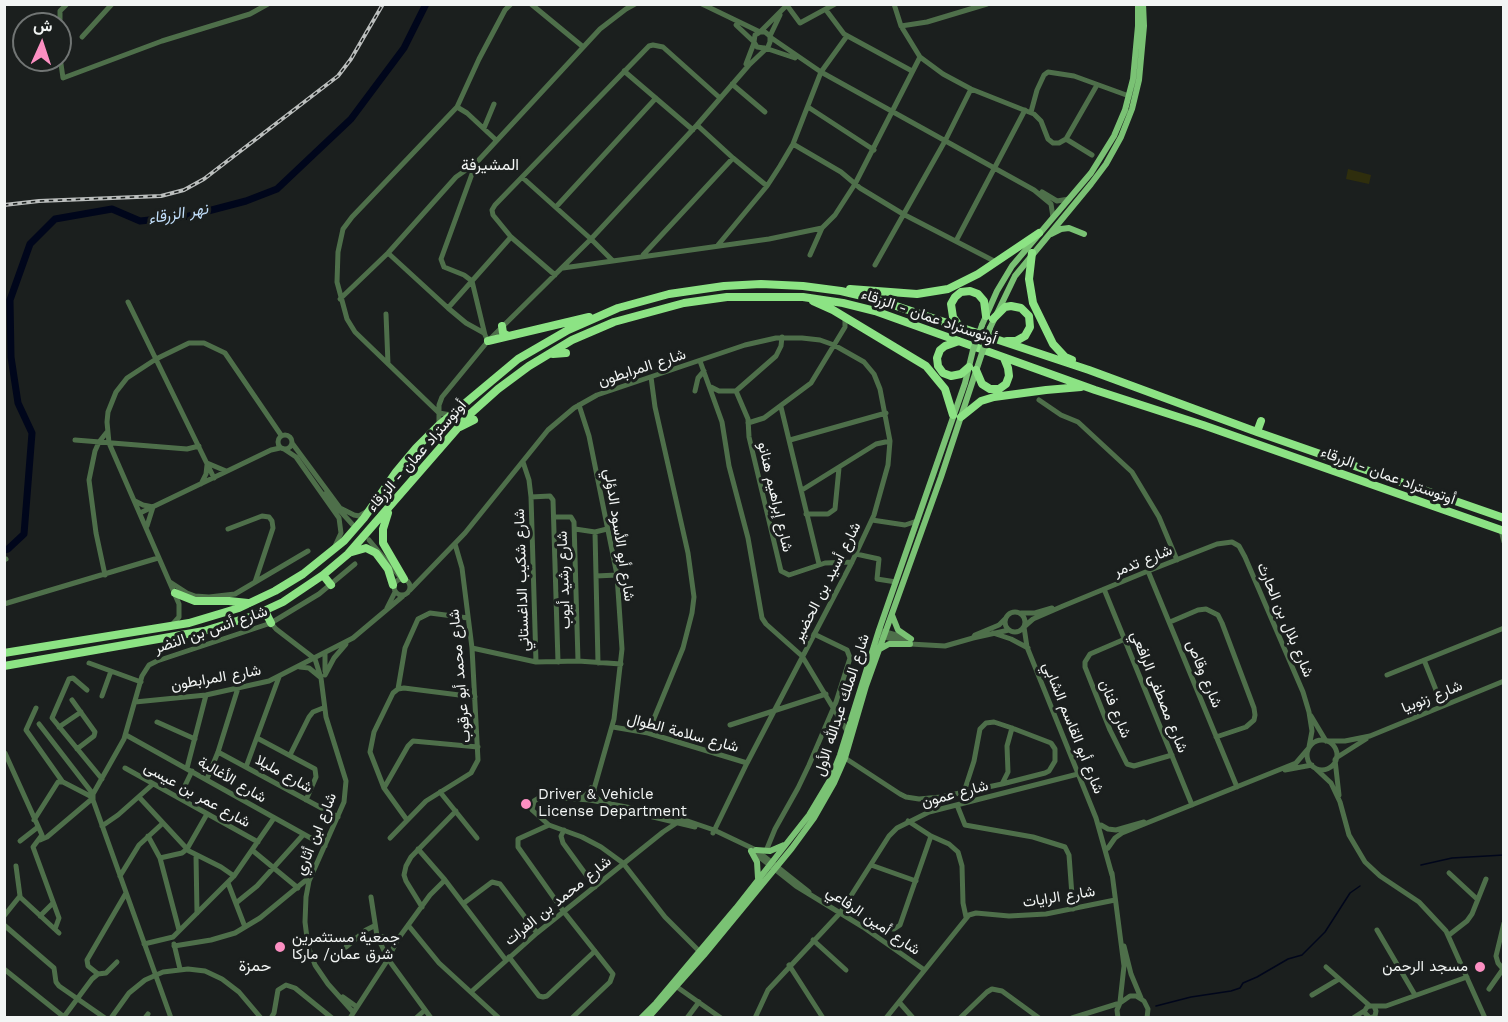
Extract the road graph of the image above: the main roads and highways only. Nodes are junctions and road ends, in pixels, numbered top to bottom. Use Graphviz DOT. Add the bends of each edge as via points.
graph roads {
  1 [pos="1137,4"];
  2 [pos="1143,4"];
  3 [pos="1141,26"];
  4 [pos="1063,212"];
  5 [pos="1084,234"];
  6 [pos="1042,235"];
  7 [pos="1032,253"];
  8 [pos="829,289"];
  9 [pos="800,297"];
  10 [pos="684,303"];
  11 [pos="685,312"];
  12 [pos="597,317"];
  13 [pos="989,317"];
  14 [pos="614,322"];
  15 [pos="502,326"];
  16 [pos="986,326"];
  17 [pos="961,328"];
  18 [pos="508,336"];
  19 [pos="486,337"];
  20 [pos="601,337"];
  21 [pos="959,341"];
  22 [pos="1002,342"];
  23 [pos="566,353"];
  24 [pos="545,356"];
  25 [pos="1004,358"];
  26 [pos="972,368"];
  27 [pos="1089,370"];
  28 [pos="1088,387"];
  29 [pos="957,416"];
  30 [pos="474,420"];
  31 [pos="1261,421"];
  32 [pos="456,429"];
  33 [pos="1257,432"];
  34 [pos="938,476"];
  35 [pos="390,506"];
  36 [pos="1503,518"];
  37 [pos="1502,530"];
  38 [pos="348,554"];
  39 [pos="323,575"];
  40 [pos="404,580"];
  41 [pos="331,585"];
  42 [pos="394,587"];
  43 [pos="175,593"];
  44 [pos="249,604"];
  45 [pos="265,611"];
  46 [pos="892,615"];
  47 [pos="272,623"];
  48 [pos="882,633"];
  49 [pos="880,649"];
  50 [pos="4,653"];
  51 [pos="4,666"];
  52 [pos="842,757"];
  53 [pos="787,843"];
  54 [pos="773,865"];
  55 [pos="759,879"];
  56 [pos="641,1017"];
  57 [pos="648,1017"];
  1 -- 3 [label="main road"];
  2 -- 3 [label="main road"];
  3 -- 4 [label="main road" via="1129,96 1120,123 1107,149"];
  3 -- 4 [label="main road" via="1139,80 1127,123 1106,164"];
  4 -- 6 [label="main road"];
  4 -- 6 [label="main road" via="1053,217"];
  5 -- 6 [label="main road" via="1066,228"];
  6 -- 7 [label="main road"];
  6 -- 8 [label="highway" via="959,285 927,293"];
  6 -- 13 [label="main road" via="1007,274"];
  7 -- 13 [label="main road"];
  7 -- 27 [label="highway" via="1031,295 1048,337 1065,357"];
  8 -- 12 [label="highway, أوتوستراد عمان - الزرقاء" via="775,284 712,287 643,300"];
  8 -- 17 [label="highway, أوتوستراد عمان - الزرقاء" via="875,299"];
  9 -- 10 [label="highway, أوتوستراد عمان - الزرقاء" via="734,296"];
  9 -- 21 [label="highway, أوتوستراد عمان - الزرقاء" via="875,311"];
  9 -- 29 [label="highway" via="822,304 914,357 931,370 945,389"];
  10 -- 11 [label="highway"];
  10 -- 14 [label="highway, أوتوستراد عمان - الزرقاء"];
  12 -- 18 [label="highway"];
  12 -- 44 [label="highway, أوتوستراد عمان - الزرقاء" via="518,359 439,425 333,551 288,584"];
  13 -- 16 [label="main road"];
  13 -- 17 [label="highway" via="981,297 974,292 962,292 951,304 952,317"];
  13 -- 22 [label="highway" via="1011,306 1021,308 1029,316 1030,327 1025,336"];
  14 -- 20 [label="highway"];
  14 -- 24 [label="highway, أوتوستراد عمان - الزرقاء"];
  15 -- 18 [label="highway"];
  16 -- 26 [label="main road, شارع الملك عبدالله الأول, bridge" via="974,350"];
  16 -- 26 [label="main road, شارع الملك عبدالله الأول, bridge" via="982,353"];
  17 -- 22 [label="highway, أوتوستراد عمان - الزرقاء"];
  18 -- 19 [label="highway"];
  21 -- 25 [label="highway, أوتوستراد عمان - الزرقاء"];
  21 -- 26 [label="highway" via="940,350 938,366 951,376"];
  22 -- 27 [label="highway, أوتوستراد عمان - الزرقاء"];
  23 -- 24 [label="highway"];
  24 -- 32 [label="highway, أوتوستراد عمان - الزرقاء" via="498,389"];
  25 -- 26 [label="highway" via="1009,376 999,388 990,389 982,384"];
  25 -- 28 [label="highway, أوتوستراد عمان - الزرقاء"];
  26 -- 29 [label="main road, شارع الملك عبدالله الأول"];
  27 -- 33 [label="highway, أوتوستراد عمان - الزرقاء"];
  28 -- 29 [label="highway" via="994,397"];
  28 -- 37 [label="highway, أوتوستراد عمان - الزرقاء"];
  29 -- 34 [label="main road, شارع الملك عبدالله الأول"];
  30 -- 32 [label="highway"];
  31 -- 33 [label="highway"];
  32 -- 35 [label="highway, أوتوستراد عمان - الزرقاء"];
  33 -- 36 [label="highway, أوتوستراد عمان - الزرقاء"];
  34 -- 46 [label="main road, شارع الملك عبدالله الأول"];
  34 -- 48 [label="main road, شارع الملك عبدالله الأول" via="896,582"];
  35 -- 38 [label="highway, أوتوستراد عمان - الزرقاء"];
  35 -- 40 [label="highway" via="382,543"];
  38 -- 39 [label="highway, أوتوستراد عمان - الزرقاء"];
  38 -- 42 [label="highway" via="362,548 376,553 388,569"];
  39 -- 41 [label="highway"];
  39 -- 45 [label="highway, أوتوستراد عمان - الزرقاء"];
  43 -- 44 [label="highway" via="195,601"];
  44 -- 50 [label="highway, أوتوستراد عمان - الزرقاء" via="171,626"];
  45 -- 47 [label="highway"];
  45 -- 51 [label="highway, أوتوستراد عمان - الزرقاء" via="188,635"];
  46 -- 48 [label="main road, شارع الملك عبدالله الأول"];
  46 -- 49 [label="main road" via="898,630 912,642"];
  48 -- 49 [label="main road, شارع الملك عبدالله الأول"];
  48 -- 52 [label="main road, شارع الملك عبدالله الأول"];
  49 -- 52 [label="main road, شارع الملك عبدالله الأول"];
  52 -- 53 [label="main road, شارع الملك عبدالله الأول" via="824,792"];
  52 -- 54 [label="main road, شارع الملك عبدالله الأول" via="822,807"];
  53 -- 54 [label="main road, شارع الملك عبدالله الأول"];
  53 -- 55 [label="main road" via="766,851 754,850"];
  54 -- 55 [label="main road, شارع الملك عبدالله الأول"];
  54 -- 57 [label="main road, شارع الملك عبدالله الأول"];
  55 -- 56 [label="main road, شارع الملك عبدالله الأول"];
}
